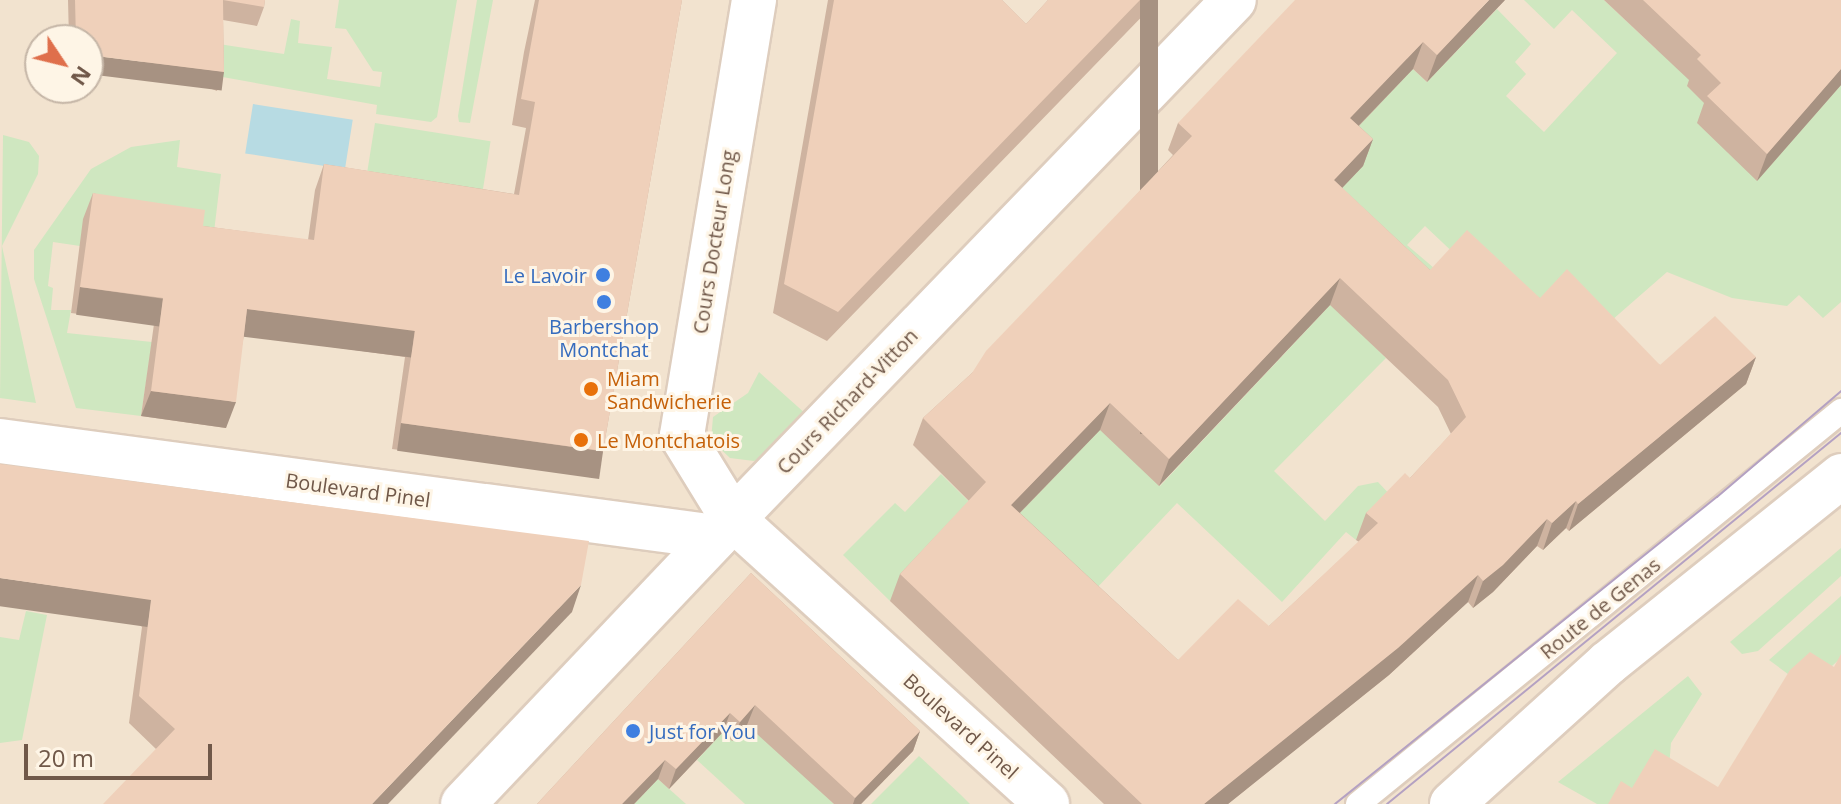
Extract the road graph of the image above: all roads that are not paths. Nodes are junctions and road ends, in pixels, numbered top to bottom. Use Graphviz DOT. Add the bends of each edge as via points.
graph roads {
  1 [pos="754,0"];
  2 [pos="1234,0"];
  3 [pos="1841,411"];
  4 [pos="0,441"];
  5 [pos="1841,476"];
  6 [pos="725,528"];
  7 [pos="463,804"];
  8 [pos="1047,804"];
  9 [pos="1358,804"];
  10 [pos="1452,804"];
  1 -- 6 [label="main road, Cours Docteur Long" via="682,436"];
  2 -- 6 [label="main road, Cours Richard-Vitton"];
  3 -- 9 [label="lane, Route de Genas"];
  4 -- 6 [label="main road, Boulevard Pinel"];
  5 -- 10 [label="main road" via="1608,663"];
  6 -- 7 [label="main road, Cours Richard-Vitton"];
  6 -- 8 [label="main road, Boulevard Pinel"];
}
